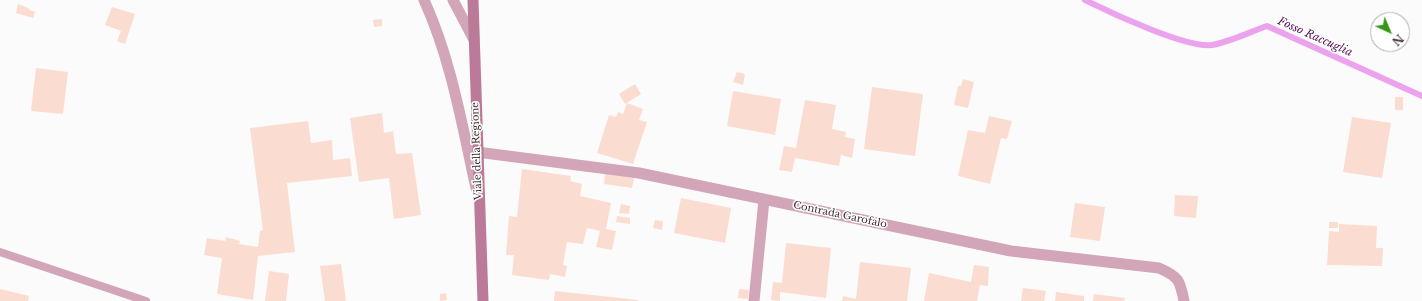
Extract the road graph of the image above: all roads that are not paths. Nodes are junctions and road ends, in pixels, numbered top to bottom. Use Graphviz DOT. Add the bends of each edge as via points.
graph roads {
  1 [pos="424,0"];
  2 [pos="453,0"];
  3 [pos="473,0"];
  4 [pos="473,38"];
  5 [pos="477,152"];
  6 [pos="479,199"];
  7 [pos="764,200"];
  8 [pos="0,252"];
  9 [pos="146,301"];
  10 [pos="483,301"];
  11 [pos="754,301"];
  12 [pos="1184,301"];
  1 -- 6 [label="street" via="437,28 455,91"];
  2 -- 4 [label="street"];
  3 -- 4 [label="main road, Viale della Regione"];
  4 -- 5 [label="main road, Viale della Regione"];
  5 -- 6 [label="main road, Viale della Regione"];
  5 -- 7 [label="street, Contrada Garofalo" via="639,173"];
  6 -- 10 [label="main road, Viale della Regione"];
  7 -- 11 [label="street"];
  7 -- 12 [label="street, Contrada Garofalo" via="1011,251 1159,268 1175,275 1181,284"];
  8 -- 9 [label="lane"];
}
